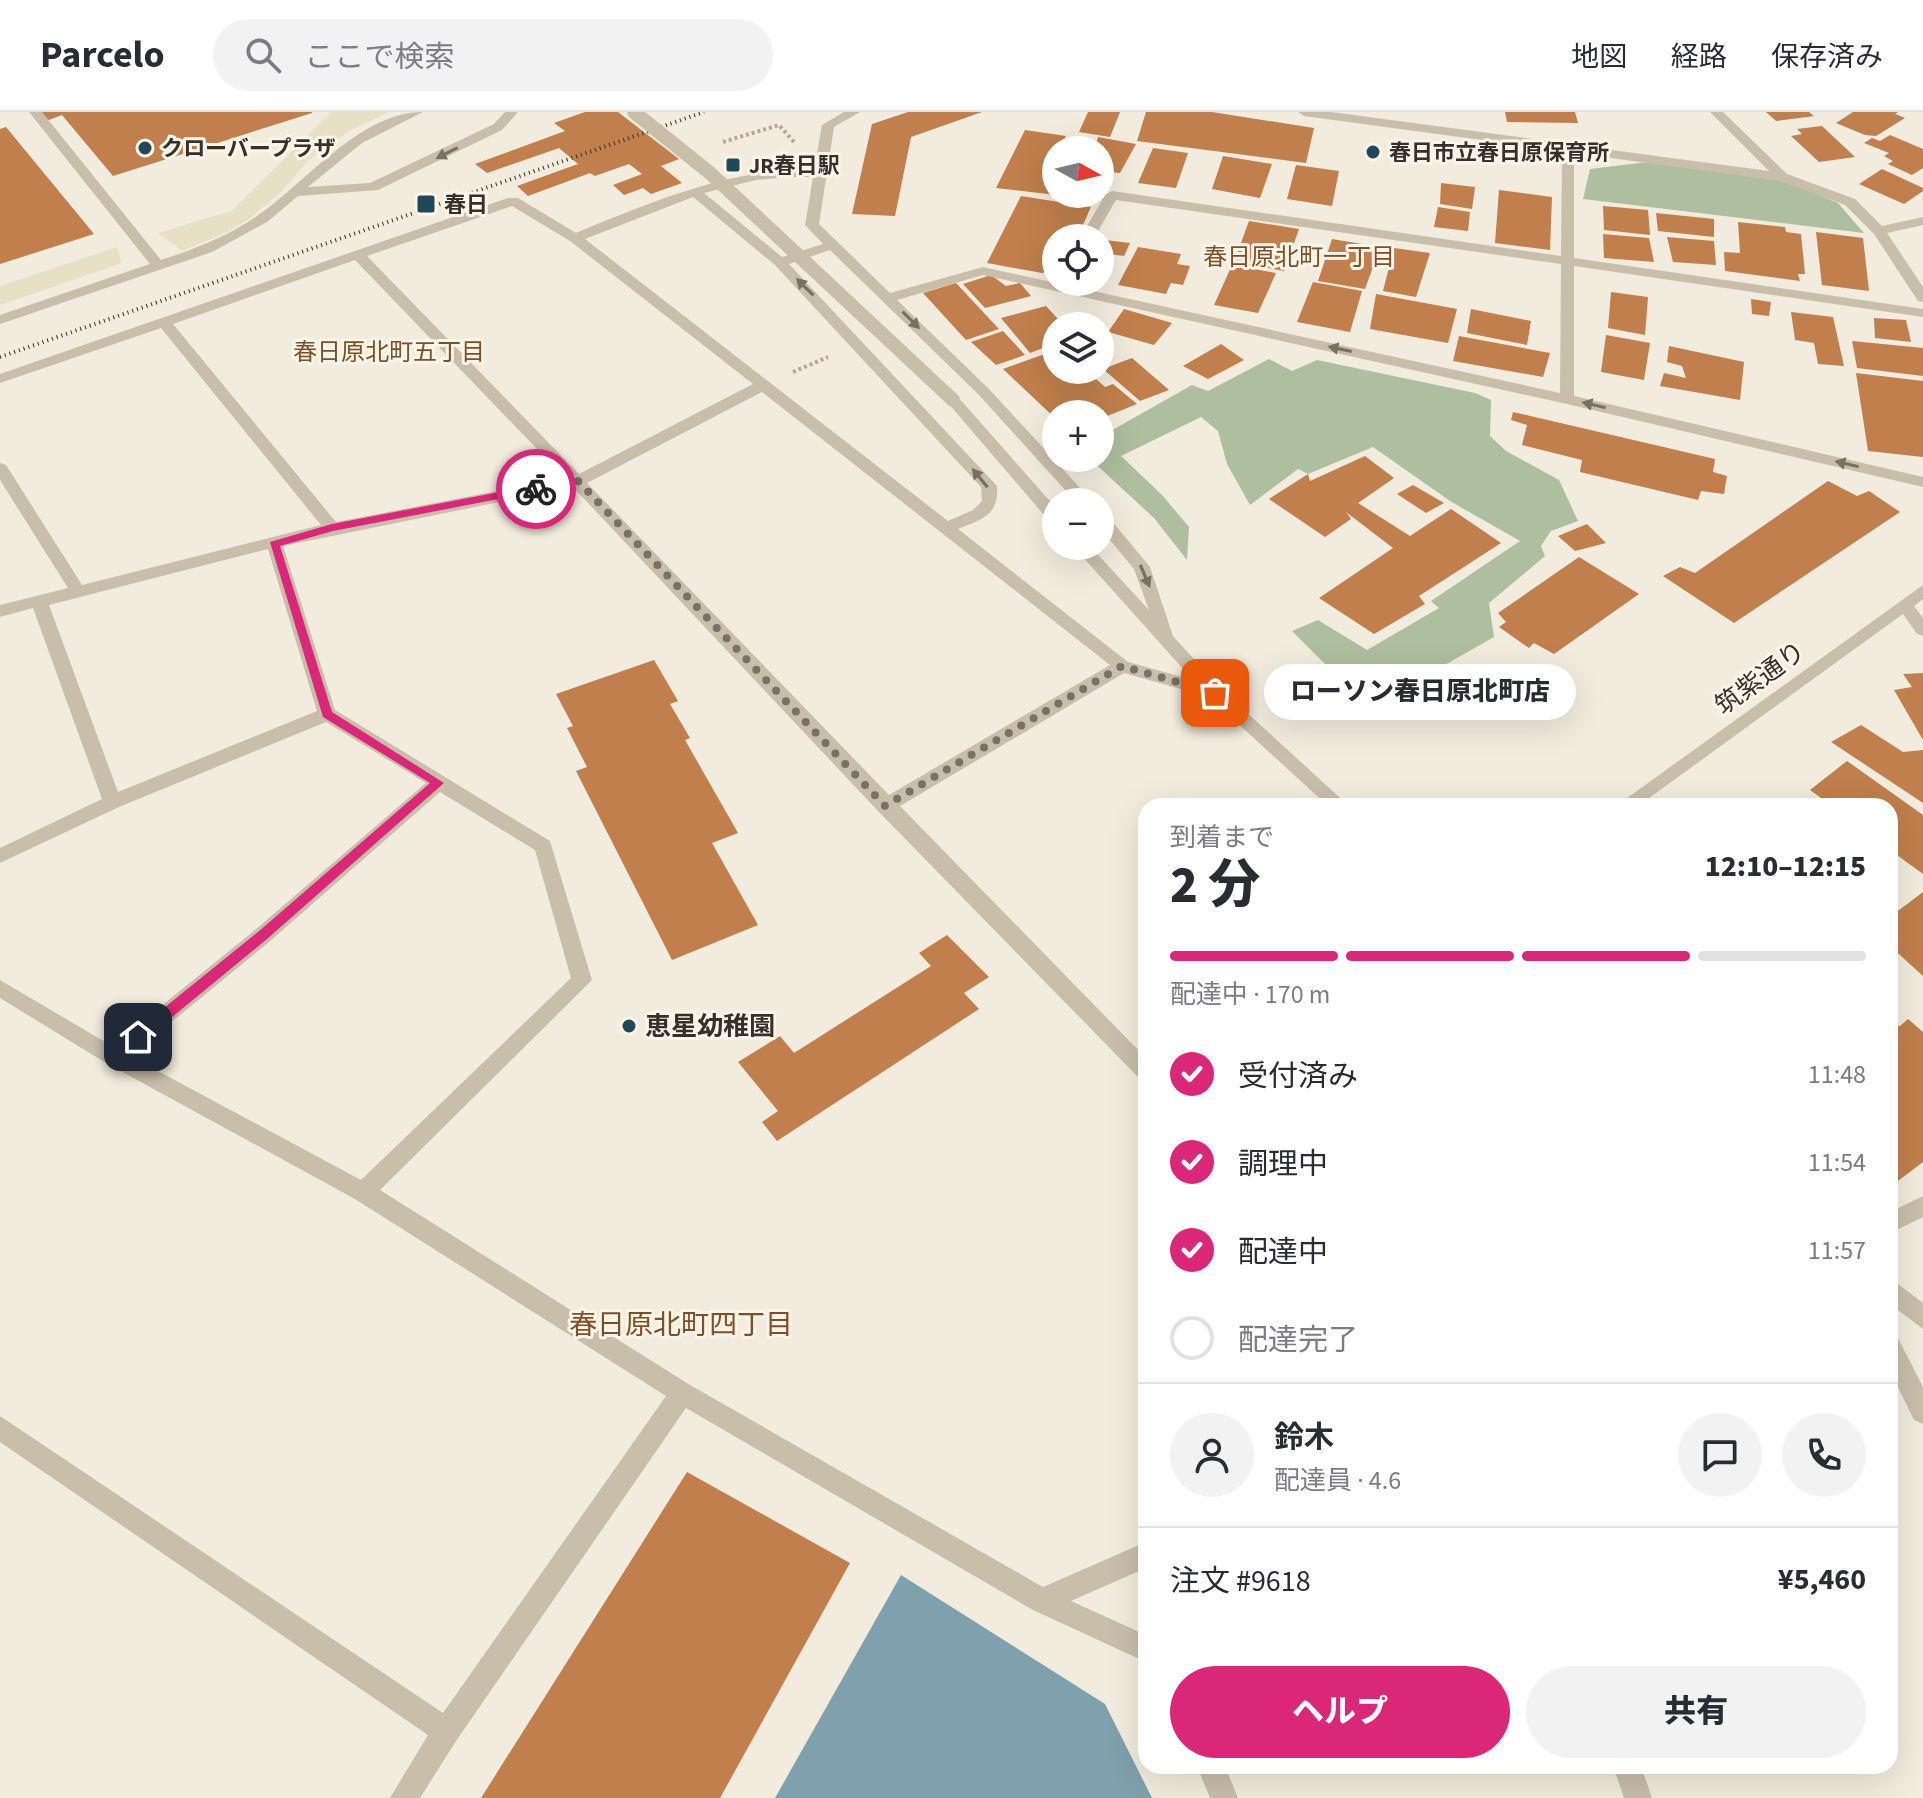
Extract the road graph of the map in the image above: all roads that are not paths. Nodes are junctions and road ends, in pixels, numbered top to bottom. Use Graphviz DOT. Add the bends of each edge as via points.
graph roads {
  1 [pos="35,112"];
  2 [pos="417,112"];
  3 [pos="512,112"];
  4 [pos="634,112"];
  5 [pos="854,112"];
  6 [pos="1304,112"];
  7 [pos="1716,112"];
  8 [pos="1568,145"];
  9 [pos="819,173"];
  10 [pos="1782,177"];
  11 [pos="694,191"];
  12 [pos="297,192"];
  13 [pos="1923,221"];
  14 [pos="1095,224"];
  15 [pos="1879,231"];
  16 [pos="575,238"];
  17 [pos="833,245"];
  18 [pos="359,256"];
  19 [pos="780,262"];
  20 [pos="1567,262"];
  21 [pos="159,266"];
  22 [pos="1042,281"];
  23 [pos="1114,296"];
  24 [pos="888,298"];
  25 [pos="1923,298"];
  26 [pos="1923,313"];
  27 [pos="0,320"];
  28 [pos="165,323"];
  29 [pos="0,379"];
  30 [pos="763,385"];
  31 [pos="1567,399"];
  32 [pos="0,468"];
  33 [pos="578,481"];
  34 [pos="1923,482"];
  35 [pos="1072,488"];
  36 [pos="1042,502"];
  37 [pos="332,528"];
  38 [pos="947,528"];
  39 [pos="1114,534"];
  40 [pos="274,544"];
  41 [pos="1093,560"];
  42 [pos="77,590"];
  43 [pos="1923,591"];
  44 [pos="39,601"];
  45 [pos="1905,605"];
  46 [pos="0,611"];
  47 [pos="1923,630"];
  48 [pos="1170,646"];
  49 [pos="1122,666"];
  50 [pos="1215,693"];
  51 [pos="327,714"];
  52 [pos="438,783"];
  53 [pos="1331,798"];
  54 [pos="1636,798"];
  55 [pos="112,802"];
  56 [pos="885,806"];
  57 [pos="0,856"];
  58 [pos="0,988"];
  59 [pos="113,1057"];
  60 [pos="1138,1064"];
  61 [pos="363,1192"];
  62 [pos="1923,1206"];
  63 [pos="1898,1219"];
  64 [pos="1898,1296"];
  65 [pos="1923,1318"];
  66 [pos="1898,1362"];
  67 [pos="682,1393"];
  68 [pos="1923,1412"];
  69 [pos="0,1428"];
  70 [pos="1138,1559"];
  71 [pos="1042,1601"];
  72 [pos="1138,1645"];
  73 [pos="446,1731"];
  74 [pos="1214,1774"];
  75 [pos="1630,1774"];
  76 [pos="404,1798"];
  77 [pos="1224,1798"];
  78 [pos="1638,1798"];
  1 -- 21 [label="street"];
  2 -- 12 [label="street" via="358,140"];
  3 -- 12 [label="street, one-way" via="498,127 373,187"];
  4 -- 36 [label="street, bridge" via="710,173 953,400"];
  5 -- 9 [label="street" via="828,125"];
  6 -- 8 [label="street"];
  7 -- 10 [label="street"];
  8 -- 10 [label="street"];
  8 -- 20 [label="street"];
  9 -- 11 [label="street" via="779,170"];
  9 -- 17 [label="street" via="812,225"];
  10 -- 15 [label="street" via="1850,202"];
  11 -- 16 [label="street"];
  11 -- 19 [label="street"];
  12 -- 21 [label="street" via="262,219 207,249"];
  13 -- 15 [label="street"];
  14 -- 20 [label="street" via="1112,195"];
  15 -- 25 [label="street"];
  16 -- 18 [label="street" via="513,201"];
  16 -- 30 [label="street"];
  17 -- 19 [label="street"];
  17 -- 24 [label="street"];
  18 -- 28 [label="street"];
  18 -- 33 [label="street"];
  38 -- 19 [label="street, one-way" via="979,514 990,502 989,486"];
  20 -- 26 [label="street"];
  20 -- 31 [label="street"];
  21 -- 27 [label="street"];
  22 -- 24 [label="street" via="983,271"];
  31 -- 23 [label="street, one-way"];
  24 -- 35 [label="street, one-way"];
  28 -- 29 [label="street"];
  28 -- 37 [label="street"];
  30 -- 33 [label="street"];
  30 -- 38 [label="street"];
  34 -- 31 [label="street, one-way"];
  32 -- 42 [label="street"];
  33 -- 37 [label="street"];
  33 -- 56 [label="street"];
  37 -- 40 [label="street"];
  38 -- 49 [label="street"];
  39 -- 48 [label="street, one-way" via="1142,567"];
  40 -- 42 [label="street"];
  40 -- 51 [label="street"];
  41 -- 48 [label="street"];
  42 -- 44 [label="street"];
  43 -- 45 [label="street, 筑紫通り"];
  44 -- 46 [label="street"];
  44 -- 55 [label="street"];
  45 -- 47 [label="street"];
  45 -- 54 [label="street, 筑紫通り"];
  48 -- 50 [label="street"];
  49 -- 50 [label="street"];
  49 -- 56 [label="street"];
  50 -- 53 [label="street"];
  51 -- 52 [label="street"];
  51 -- 55 [label="street"];
  52 -- 59 [label="street"];
  52 -- 61 [label="street" via="543,846 582,980"];
  55 -- 57 [label="street"];
  56 -- 60 [label="street"];
  58 -- 59 [label="street"];
  59 -- 61 [label="street"];
  61 -- 67 [label="street"];
  62 -- 63 [label="street"];
  64 -- 65 [label="street"];
  66 -- 68 [label="street"];
  67 -- 71 [label="street"];
  67 -- 73 [label="street"];
  69 -- 73 [label="street"];
  70 -- 71 [label="street"];
  71 -- 72 [label="street"];
  73 -- 76 [label="street"];
  74 -- 77 [label="street"];
  75 -- 78 [label="street"];
}
